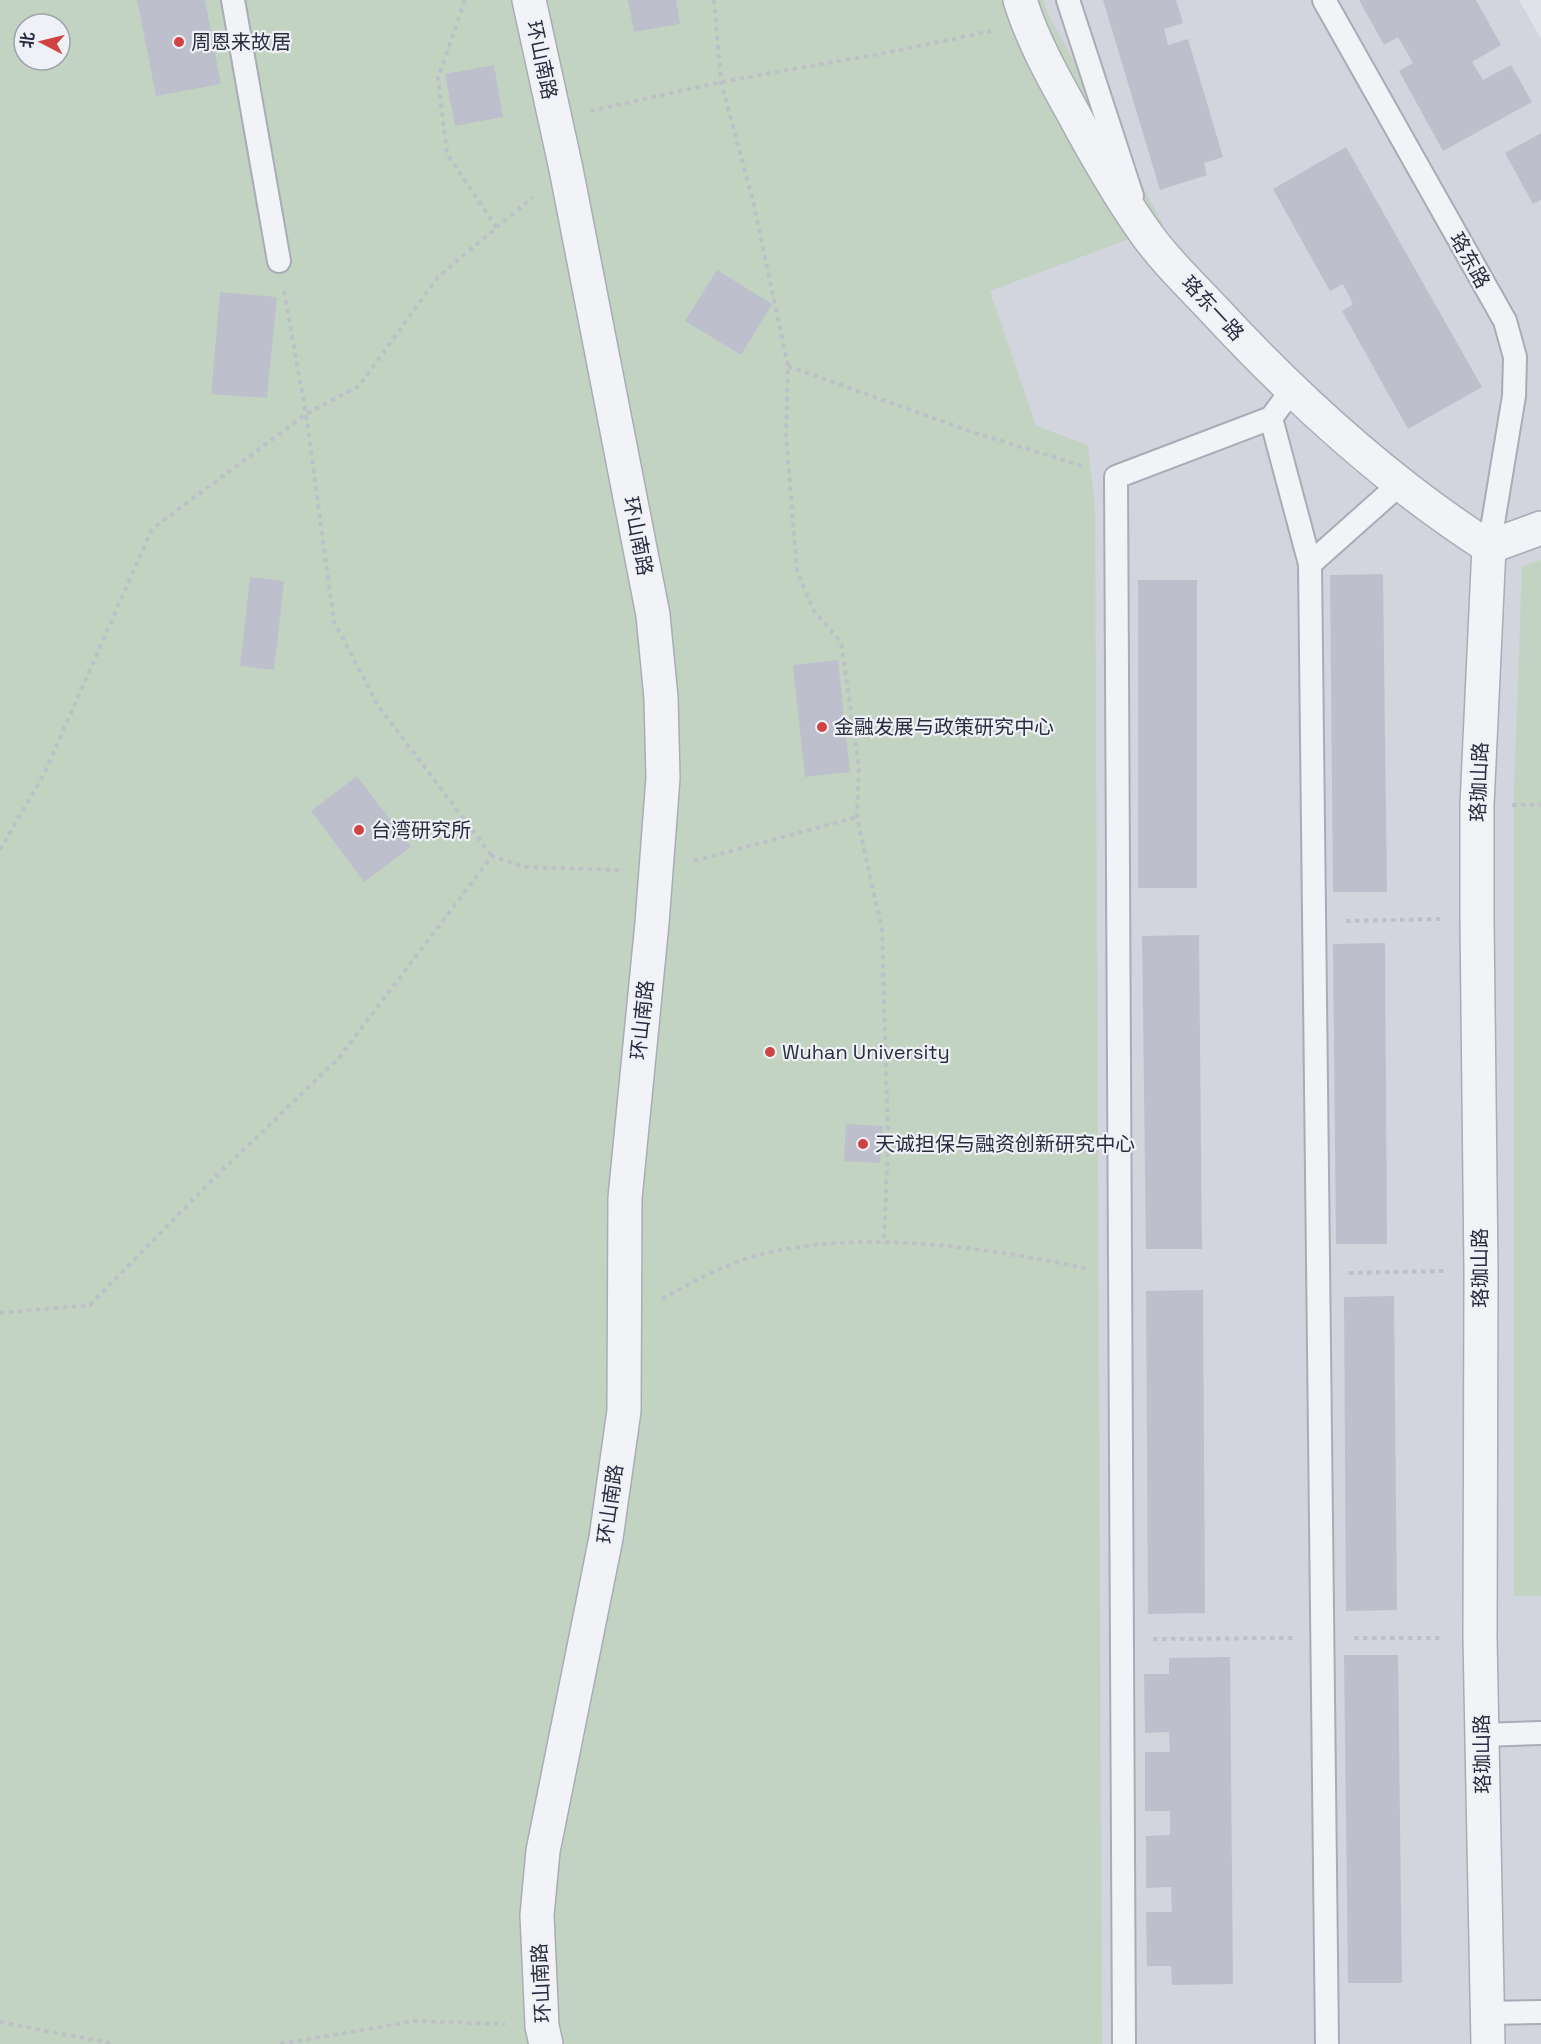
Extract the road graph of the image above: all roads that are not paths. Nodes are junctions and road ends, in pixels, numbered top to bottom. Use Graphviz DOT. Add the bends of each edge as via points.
graph roads {
  1 [pos="233,0"];
  2 [pos="529,0"];
  3 [pos="1068,0"];
  4 [pos="1324,0"];
  5 [pos="1024,11"];
  6 [pos="1142,229"];
  7 [pos="279,261"];
  8 [pos="1292,390"];
  9 [pos="1271,418"];
  10 [pos="1401,483"];
  11 [pos="1541,528"];
  12 [pos="1489,547"];
  13 [pos="1310,564"];
  14 [pos="1541,1733"];
  15 [pos="1481,1735"];
  16 [pos="1541,2012"];
  17 [pos="1488,2029"];
  18 [pos="544,2035"];
  19 [pos="1124,2044"];
  20 [pos="1327,2044"];
  1 -- 7 [label="lane"];
  2 -- 18 [label="street, 环山南路" via="653,615 663,778 625,1198 624,1411 606,1538 543,1851 537,1915"];
  3 -- 6 [label="lane"];
  4 -- 12 [label="lane, 珞东路" via="1505,321 1515,357 1514,396"];
  5 -- 6 [label="street, 珞东一路" via="1082,129"];
  6 -- 8 [label="street, 珞东一路"];
  8 -- 9 [label="lane"];
  8 -- 10 [label="street, 珞东一路"];
  9 -- 13 [label="lane"];
  9 -- 19 [label="lane" via="1116,477"];
  10 -- 12 [label="street, 珞东一路"];
  10 -- 13 [label="lane"];
  11 -- 12 [label="street"];
  12 -- 15 [label="street, 珞珈山路" via="1477,805"];
  13 -- 20 [label="lane"];
  14 -- 15 [label="lane"];
  15 -- 17 [label="street, 珞珈山路"];
  16 -- 17 [label="lane"];
}
